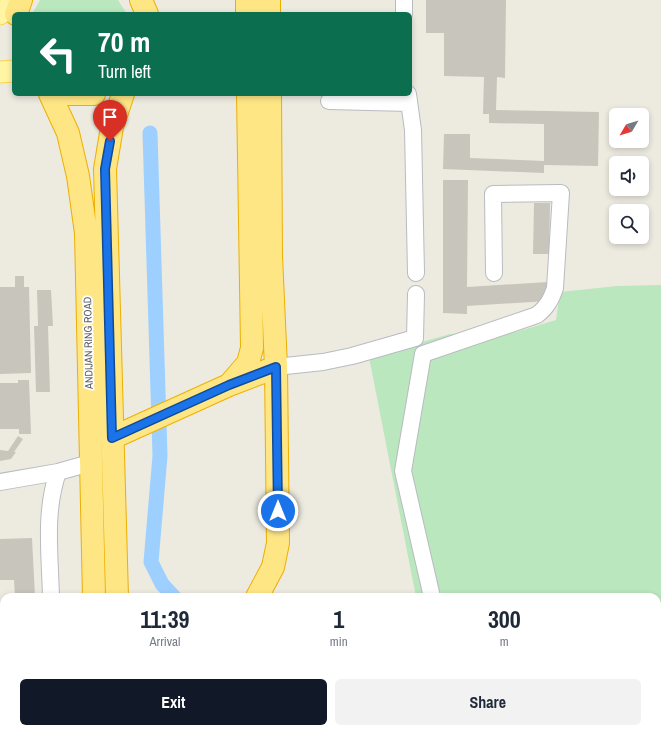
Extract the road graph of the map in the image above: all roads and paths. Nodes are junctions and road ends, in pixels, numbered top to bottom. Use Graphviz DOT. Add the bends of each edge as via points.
graph roads {
  1 [pos="20,0"];
  2 [pos="141,0"];
  3 [pos="247,0"];
  4 [pos="269,0"];
  5 [pos="404,0"];
  6 [pos="17,12"];
  7 [pos="146,12"];
  8 [pos="247,12"];
  9 [pos="269,12"];
  10 [pos="404,12"];
  11 [pos="0,14"];
  12 [pos="12,71"];
  13 [pos="0,72"];
  14 [pos="51,96"];
  15 [pos="122,96"];
  16 [pos="248,96"];
  17 [pos="270,96"];
  18 [pos="409,99"];
  19 [pos="329,101"];
  20 [pos="416,273"];
  21 [pos="494,273"];
  22 [pos="416,294"];
  23 [pos="276,367"];
  24 [pos="229,385"];
  25 [pos="118,436"];
  26 [pos="90,463"];
  27 [pos="58,472"];
  28 [pos="0,482"];
  29 [pos="51,593"];
  30 [pos="94,593"];
  31 [pos="117,593"];
  32 [pos="259,593"];
  33 [pos="431,593"];
  1 -- 6 [label="highway"];
  1 -- 11 [label="main road"];
  2 -- 7 [label="highway"];
  3 -- 8 [label="highway"];
  4 -- 9 [label="highway"];
  5 -- 10 [label="lane"];
  12 -- 13 [label="main road"];
  14 -- 26 [label="highway, ANDIJAN RING ROAD" via="68,133 78,176 86,233"];
  15 -- 25 [label="highway, ANDIJAN RING ROAD" via="112,127 105,169"];
  16 -- 24 [label="highway" via="252,348 248,363"];
  17 -- 23 [label="highway" via="271,256"];
  18 -- 19 [label="lane"];
  18 -- 20 [label="lane" via="413,130"];
  21 -- 33 [label="lane" via="493,194 561,193 555,288 546,307 538,315 423,354 403,471"];
  22 -- 23 [label="lane" via="415,338 352,356"];
  23 -- 24 [label="highway"];
  23 -- 32 [label="highway" via="278,543 273,567"];
  24 -- 25 [label="highway"];
  25 -- 31 [label="highway, ANDIJAN RING ROAD"];
  26 -- 27 [label="lane"];
  26 -- 30 [label="highway, ANDIJAN RING ROAD"];
  27 -- 28 [label="lane"];
  27 -- 29 [label="lane" via="52,488 49,514"];
}
